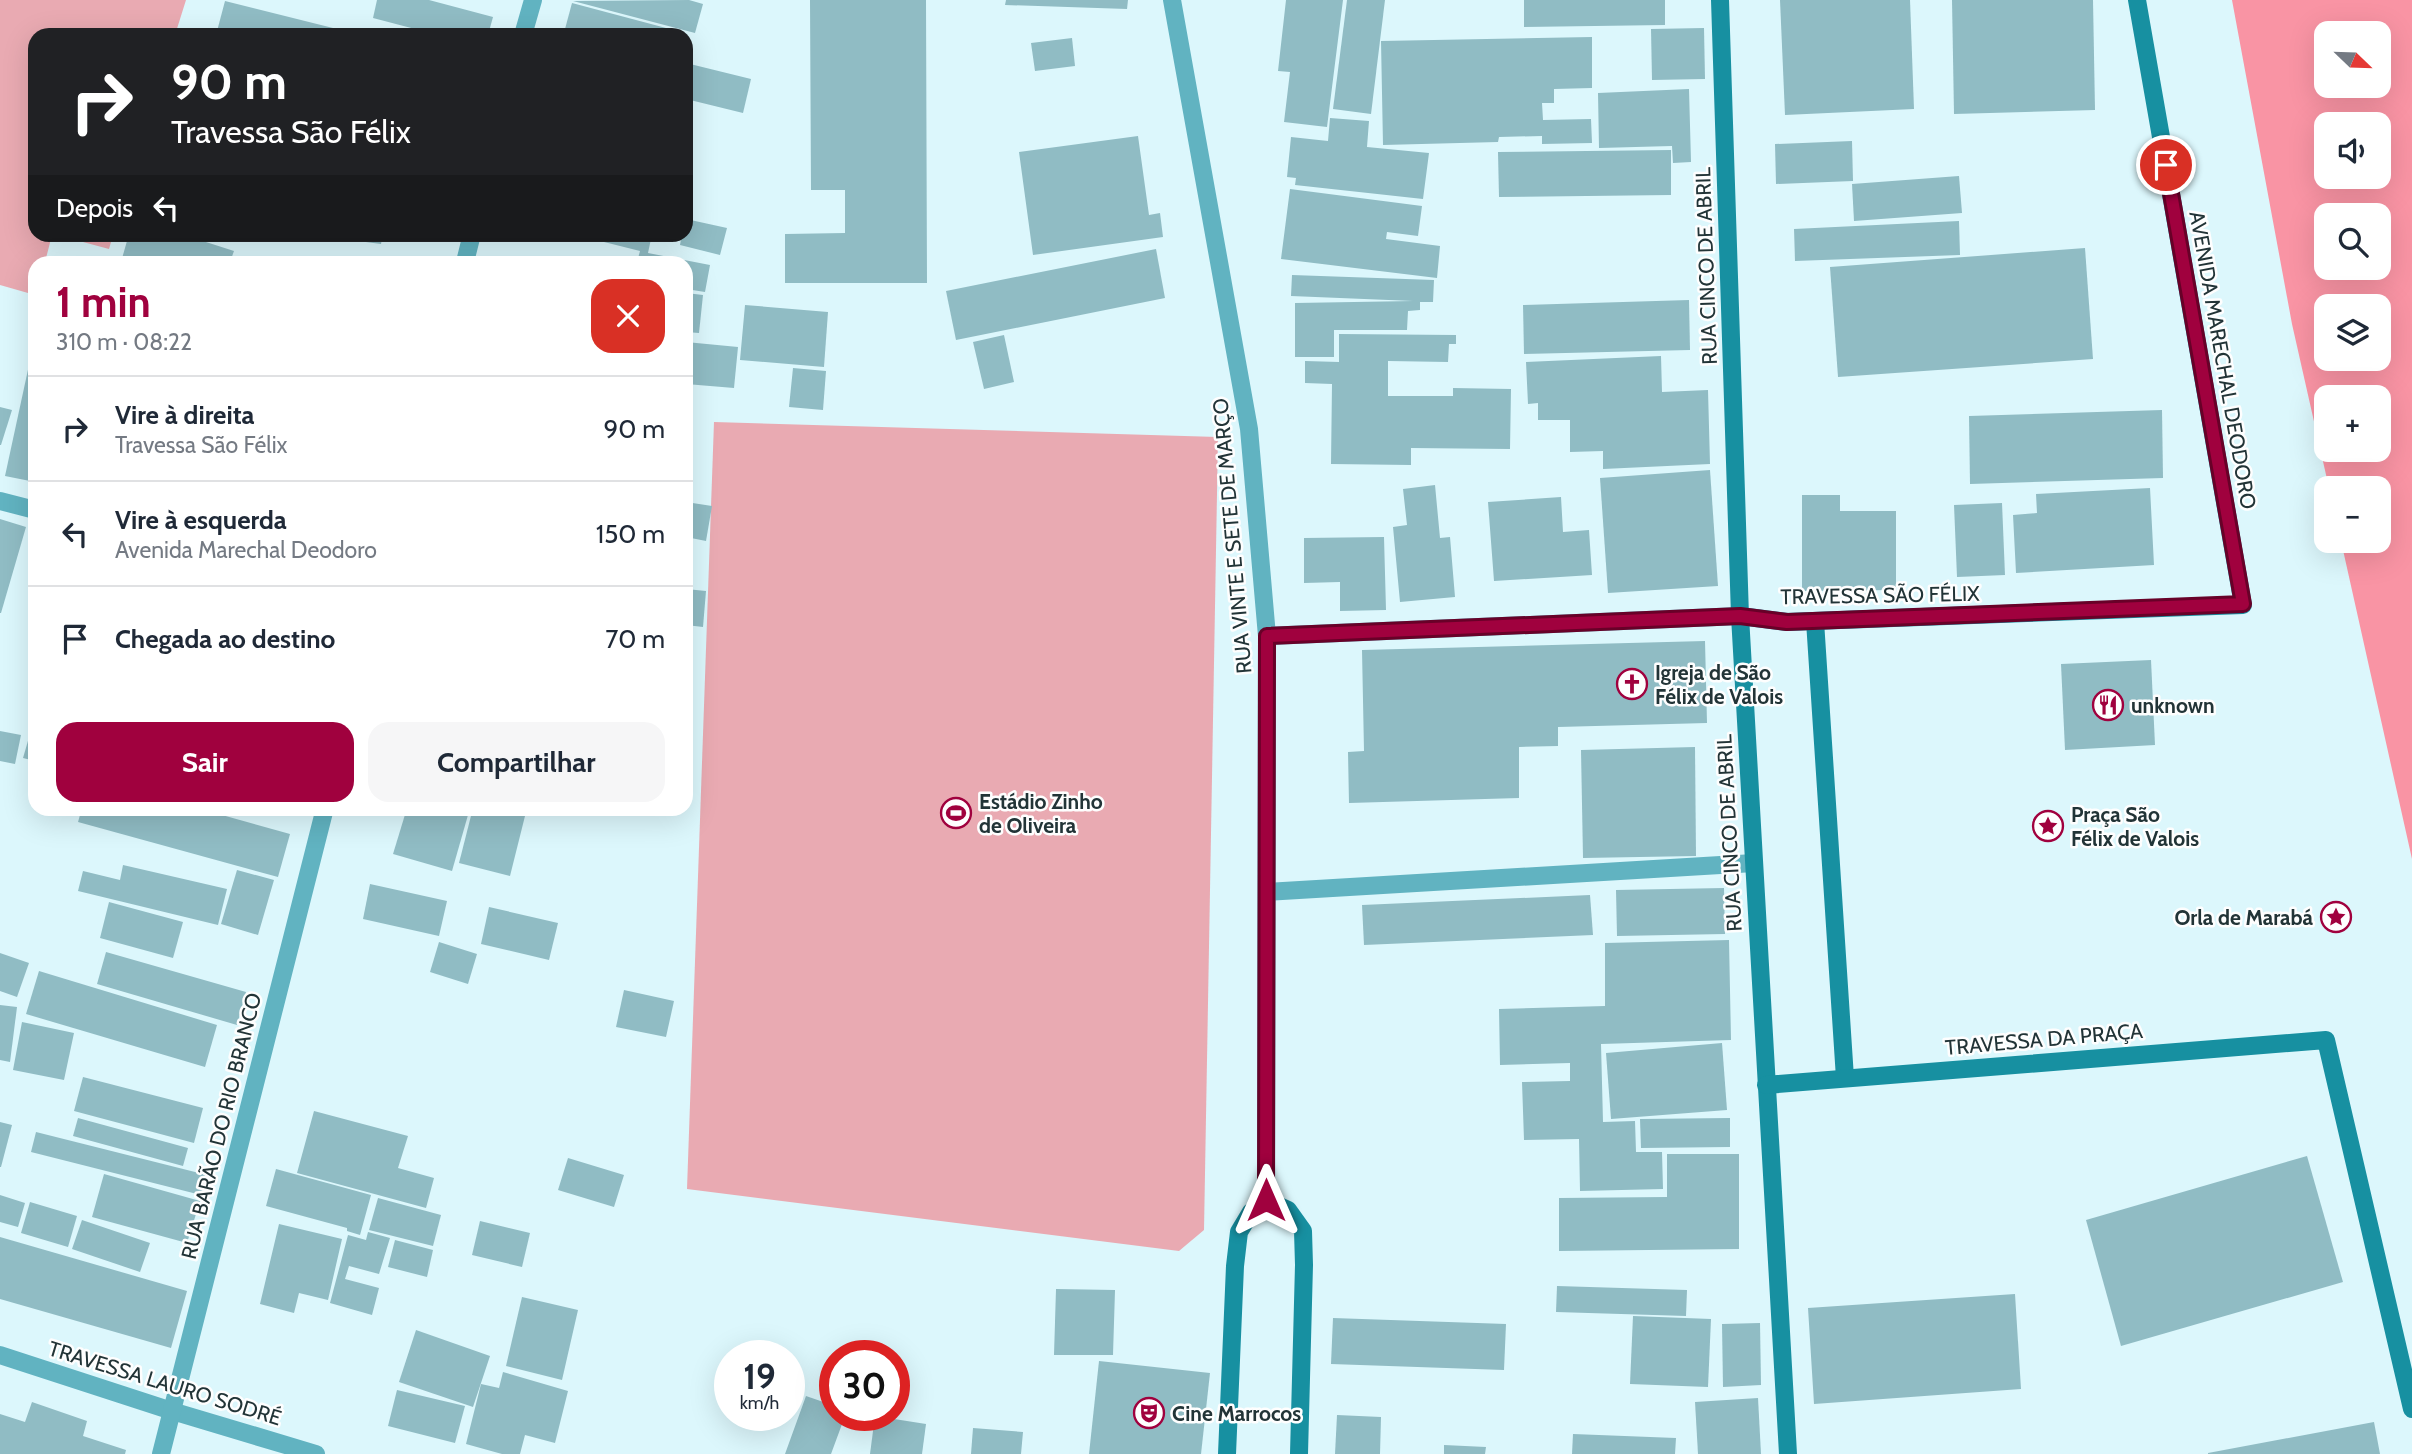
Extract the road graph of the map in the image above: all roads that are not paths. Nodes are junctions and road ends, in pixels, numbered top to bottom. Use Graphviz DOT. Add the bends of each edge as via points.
graph roads {
  1 [pos="533,0"];
  2 [pos="1172,0"];
  3 [pos="1720,0"];
  4 [pos="2137,0"];
  5 [pos="525,28"];
  6 [pos="0,501"];
  7 [pos="28,508"];
  8 [pos="2243,604"];
  9 [pos="1740,616"];
  10 [pos="1815,621"];
  11 [pos="1267,636"];
  12 [pos="323,816"];
  13 [pos="1754,863"];
  14 [pos="1267,892"];
  15 [pos="1845,1078"];
  16 [pos="1766,1085"];
  17 [pos="1266,1200"];
  18 [pos="0,1355"];
  19 [pos="2412,1409"];
  20 [pos="172,1411"];
  21 [pos="161,1454"];
  22 [pos="316,1454"];
  23 [pos="1227,1454"];
  24 [pos="1299,1454"];
  25 [pos="1788,1454"];
  1 -- 5 [label="street"];
  2 -- 11 [label="street, RUA VINTE E SETE DE MARÇO" via="1249,429"];
  3 -- 9 [label="street, RUA CINCO DE ABRIL"];
  4 -- 8 [label="street, AVENIDA MARECHAL DEODORO"];
  6 -- 7 [label="street"];
  8 -- 10 [label="street, TRAVESSA SÃO FÉLIX"];
  9 -- 10 [label="street, TRAVESSA SÃO FÉLIX"];
  9 -- 11 [label="street, TRAVESSA SÃO FÉLIX"];
  9 -- 13 [label="street, RUA CINCO DE ABRIL"];
  10 -- 15 [label="street"];
  11 -- 14 [label="street, RUA VINTE E SETE DE MARÇO"];
  12 -- 20 [label="street, RUA BARÃO DO RIO BRANCO"];
  13 -- 14 [label="street"];
  13 -- 16 [label="street, RUA CINCO DE ABRIL"];
  14 -- 17 [label="street, RUA VINTE E SETE DE MARÇO"];
  15 -- 16 [label="street, TRAVESSA DA PRAÇA"];
  15 -- 19 [label="street, TRAVESSA DA PRAÇA" via="2326,1040"];
  16 -- 25 [label="street, RUA CINCO DE ABRIL"];
  17 -- 23 [label="street" via="1251,1212 1239,1232"];
  17 -- 24 [label="street" via="1288,1210 1303,1230"];
  18 -- 20 [label="street, TRAVESSA LAURO SODRÉ"];
  20 -- 21 [label="street, RUA BARÃO DO RIO BRANCO"];
  20 -- 22 [label="street, TRAVESSA LAURO SODRÉ"];
}
